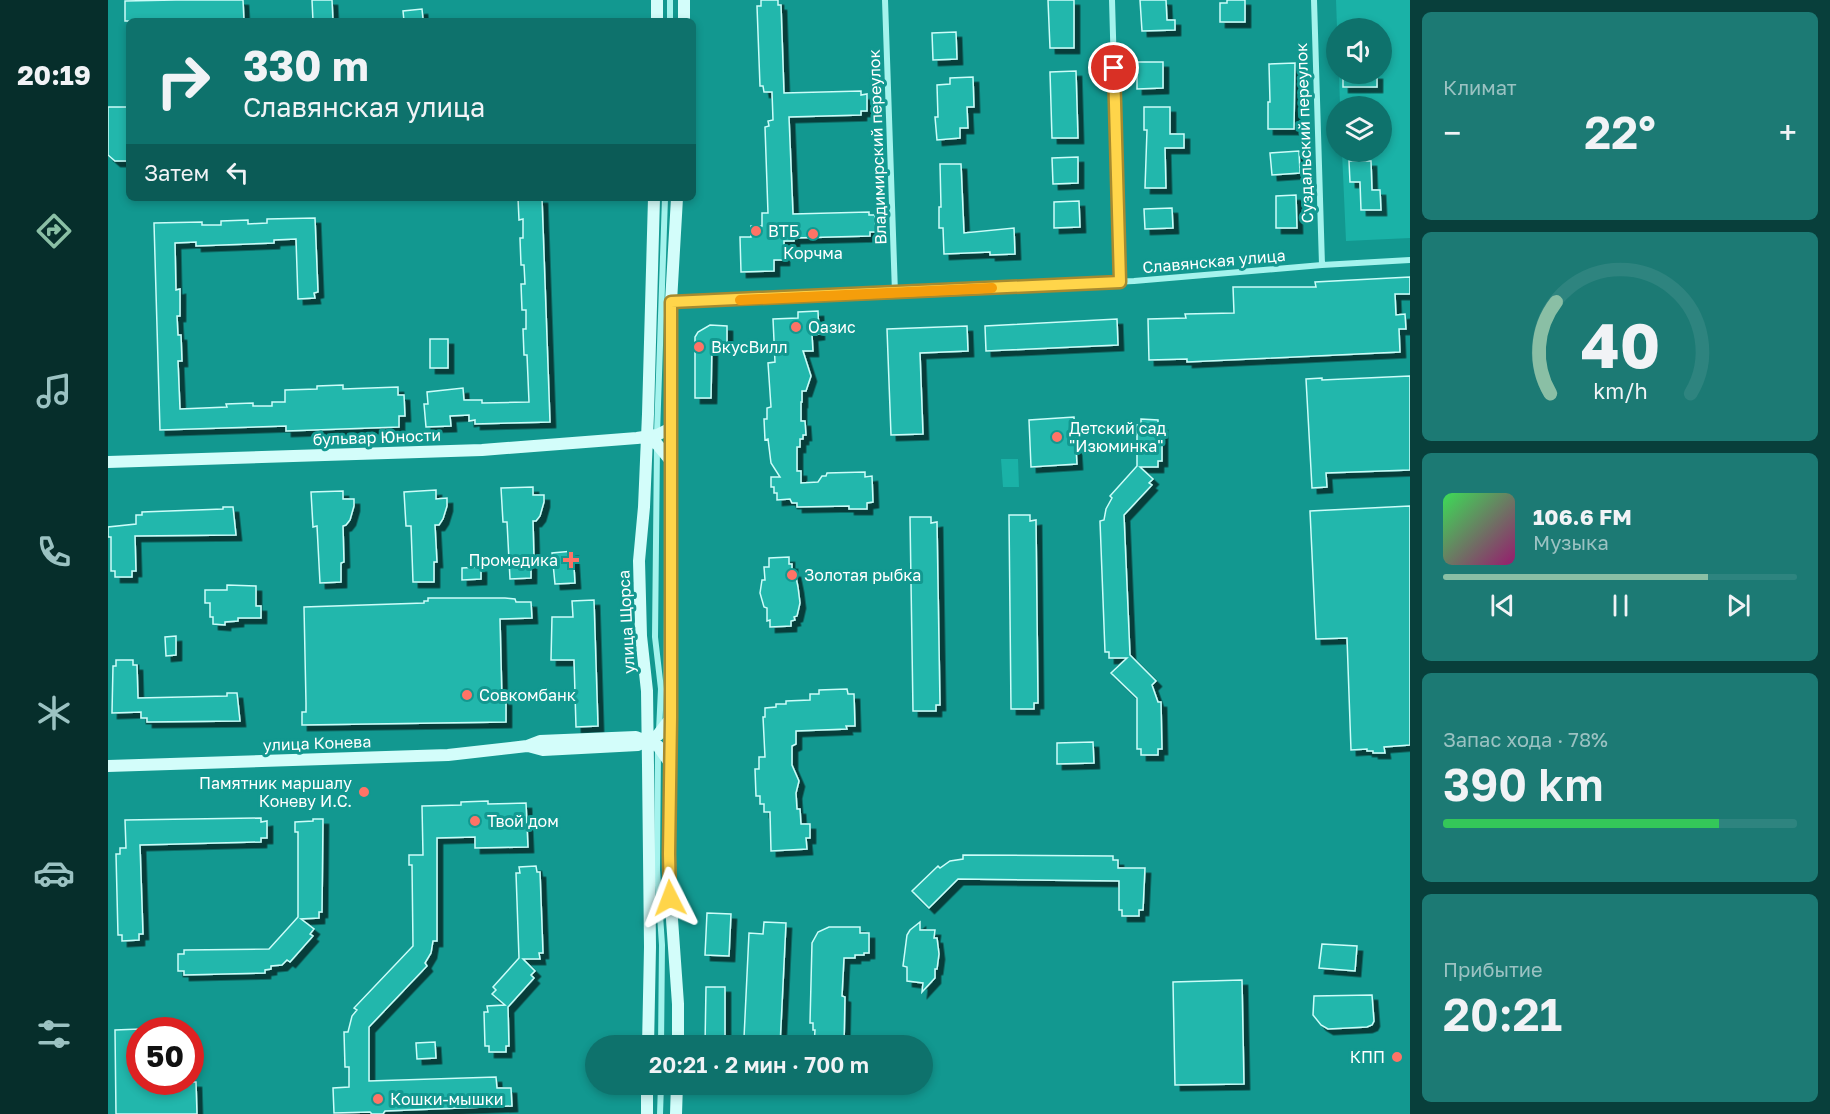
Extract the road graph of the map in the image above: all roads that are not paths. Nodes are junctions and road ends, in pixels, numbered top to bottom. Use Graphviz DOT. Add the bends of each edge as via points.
graph roads {
  1 [pos="657,0"];
  2 [pos="670,0"];
  3 [pos="684,0"];
  4 [pos="885,0"];
  5 [pos="1112,0"];
  6 [pos="1314,0"];
  7 [pos="657,18"];
  8 [pos="670,18"];
  9 [pos="684,18"];
  10 [pos="654,201"];
  11 [pos="665,201"];
  12 [pos="677,201"];
  13 [pos="1410,260"];
  14 [pos="1322,265"];
  15 [pos="1120,282"];
  16 [pos="652,287"];
  17 [pos="896,292"];
  18 [pos="666,302"];
  19 [pos="651,327"];
  20 [pos="671,428"];
  21 [pos="654,438"];
  22 [pos="670,460"];
  23 [pos="108,462"];
  24 [pos="671,718"];
  25 [pos="650,740"];
  26 [pos="527,746"];
  27 [pos="627,747"];
  28 [pos="670,763"];
  29 [pos="108,766"];
  30 [pos="648,766"];
  31 [pos="648,1035"];
  32 [pos="661,1035"];
  33 [pos="678,1035"];
  34 [pos="647,1095"];
  35 [pos="661,1095"];
  36 [pos="677,1095"];
  37 [pos="646,1114"];
  38 [pos="660,1114"];
  39 [pos="676,1114"];
  1 -- 7 [label="main road"];
  2 -- 8 [label="street"];
  3 -- 9 [label="main road"];
  4 -- 17 [label="street, Владимирский переулок"];
  5 -- 15 [label="street"];
  6 -- 14 [label="street, Суздальский переулок"];
  10 -- 16 [label="main road, улица Щорса"];
  11 -- 18 [label="street, улица Щорса"];
  12 -- 18 [label="main road, улица Щорса"];
  13 -- 14 [label="street, Славянская улица"];
  14 -- 15 [label="street, Славянская улица"];
  15 -- 17 [label="street, Славянская улица"];
  16 -- 18 [label="street"];
  16 -- 19 [label="main road, улица Щорса"];
  17 -- 18 [label="street, Славянская улица"];
  18 -- 19 [label="street"];
  18 -- 20 [label="main road, улица Щорса"];
  18 -- 21 [label="street, улица Щорса"];
  19 -- 21 [label="main road, улица Щорса"];
  20 -- 21 [label="main road"];
  20 -- 22 [label="main road, улица Щорса"];
  21 -- 22 [label="main road"];
  21 -- 23 [label="main road, бульвар Юности" via="482,450"];
  21 -- 25 [label="street, улица Щорса" via="655,637 661,689"];
  21 -- 25 [label="main road, улица Щорса" via="639,561 640,636"];
  22 -- 24 [label="main road, улица Щорса"];
  24 -- 25 [label="main road"];
  24 -- 28 [label="main road, улица Щорса"];
  25 -- 26 [label="main road, улица Конева" via="540,741"];
  25 -- 27 [label="main road, улица Конева"];
  25 -- 28 [label="main road"];
  25 -- 30 [label="main road, улица Щорса"];
  25 -- 32 [label="street, улица Щорса" via="662,945"];
  26 -- 27 [label="main road, улица Конева" via="543,750"];
  26 -- 29 [label="main road, улица Конева" via="448,755"];
  27 -- 30 [label="main road" via="641,754"];
  28 -- 33 [label="main road, улица Щорса" via="669,877"];
  30 -- 31 [label="main road, улица Щорса"];
  34 -- 37 [label="main road"];
  35 -- 38 [label="street"];
  36 -- 39 [label="main road"];
}
